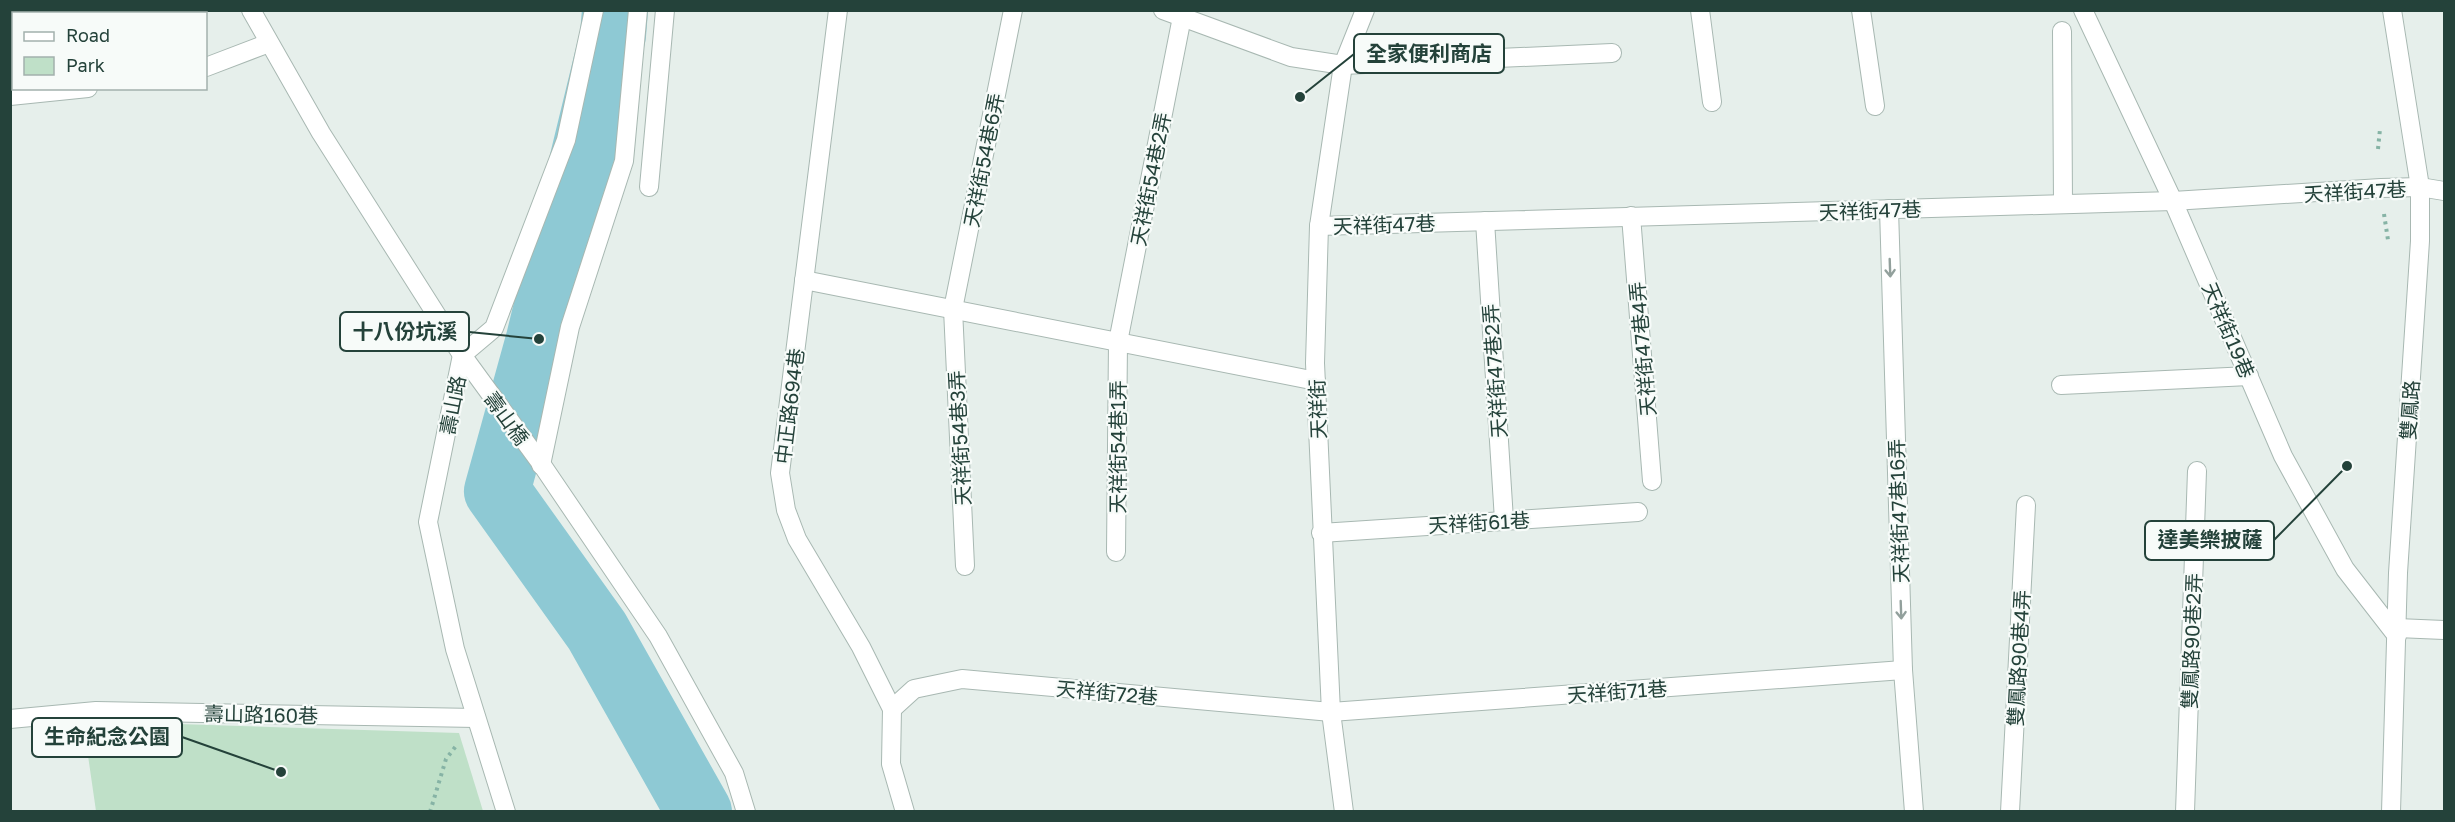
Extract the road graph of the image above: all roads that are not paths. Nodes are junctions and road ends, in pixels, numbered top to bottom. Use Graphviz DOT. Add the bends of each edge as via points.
graph roads {
  1 [pos="251,10"];
  2 [pos="594,10"];
  3 [pos="638,10"];
  4 [pos="665,10"];
  5 [pos="838,10"];
  6 [pos="1013,10"];
  7 [pos="1163,10"];
  8 [pos="1365,10"];
  9 [pos="1701,10"];
  10 [pos="1861,10"];
  11 [pos="2083,10"];
  12 [pos="2392,10"];
  13 [pos="1182,17"];
  14 [pos="2062,31"];
  15 [pos="269,43"];
  16 [pos="1612,53"];
  17 [pos="1343,65"];
  18 [pos="207,67"];
  19 [pos="68,90"];
  20 [pos="10,96"];
  21 [pos="1712,102"];
  22 [pos="1875,106"];
  23 [pos="649,187"];
  24 [pos="2420,187"];
  25 [pos="2445,191"];
  26 [pos="2173,201"];
  27 [pos="2063,204"];
  28 [pos="1888,209"];
  29 [pos="1631,216"];
  30 [pos="1485,221"];
  31 [pos="1319,226"];
  32 [pos="804,280"];
  33 [pos="953,309"];
  34 [pos="1118,342"];
  35 [pos="462,355"];
  36 [pos="2249,376"];
  37 [pos="1316,381"];
  38 [pos="2061,386"];
  39 [pos="541,464"];
  40 [pos="2197,471"];
  41 [pos="1652,481"];
  42 [pos="2026,505"];
  43 [pos="1638,512"];
  44 [pos="1504,520"];
  45 [pos="1321,533"];
  46 [pos="1116,552"];
  47 [pos="965,566"];
  48 [pos="2445,630"];
  49 [pos="2397,632"];
  50 [pos="1903,670"];
  51 [pos="892,708"];
  52 [pos="1331,712"];
  53 [pos="476,718"];
  54 [pos="10,719"];
  55 [pos="506,812"];
  56 [pos="746,812"];
  57 [pos="905,812"];
  58 [pos="1344,812"];
  59 [pos="1914,812"];
  60 [pos="2010,812"];
  61 [pos="2185,812"];
  62 [pos="2391,812"];
  1 -- 15 [label="street, 壽山路"];
  2 -- 35 [label="street" via="566,140 494,328"];
  3 -- 39 [label="street" via="624,161 570,327"];
  4 -- 23 [label="street"];
  5 -- 32 [label="street, 中正路694巷"];
  6 -- 33 [label="street, 天祥街54巷6弄"];
  7 -- 13 [label="street"];
  8 -- 17 [label="street, 天祥街"];
  9 -- 21 [label="street"];
  10 -- 22 [label="street"];
  11 -- 26 [label="street, 天祥街19巷"];
  12 -- 24 [label="street, 雙鳳路"];
  13 -- 17 [label="street" via="1291,57"];
  13 -- 34 [label="street, 天祥街54巷2弄"];
  14 -- 27 [label="street"];
  15 -- 18 [label="street"];
  15 -- 35 [label="street, 壽山路" via="321,133"];
  16 -- 17 [label="street"];
  17 -- 31 [label="street, 天祥街"];
  19 -- 20 [label="street"];
  24 -- 25 [label="street, 天祥街47巷"];
  24 -- 26 [label="street, 天祥街47巷"];
  24 -- 49 [label="street, 雙鳳路"];
  26 -- 27 [label="street, 天祥街47巷"];
  26 -- 36 [label="street, 天祥街19巷"];
  27 -- 28 [label="street, 天祥街47巷"];
  28 -- 29 [label="street, 天祥街47巷"];
  28 -- 50 [label="street, 天祥街47巷16弄, one-way"];
  29 -- 30 [label="street, 天祥街47巷"];
  29 -- 41 [label="street, 天祥街47巷4弄"];
  30 -- 31 [label="street, 天祥街47巷"];
  30 -- 44 [label="street, 天祥街47巷2弄"];
  31 -- 37 [label="street, 天祥街"];
  32 -- 33 [label="street"];
  32 -- 51 [label="street, 中正路694巷" via="780,473 786,510 797,539"];
  33 -- 34 [label="street"];
  33 -- 47 [label="street, 天祥街54巷3弄"];
  34 -- 37 [label="street"];
  34 -- 46 [label="street, 天祥街54巷1弄"];
  35 -- 39 [label="street, 壽山橋"];
  35 -- 53 [label="street, 壽山路" via="428,522 455,649"];
  36 -- 38 [label="street"];
  36 -- 49 [label="street, 天祥街19巷" via="2283,456 2345,569"];
  37 -- 45 [label="street, 天祥街"];
  39 -- 56 [label="street, 壽山橋" via="658,636 734,773"];
  40 -- 61 [label="street, 雙鳳路90巷2弄"];
  42 -- 60 [label="street, 雙鳳路90巷4弄"];
  43 -- 44 [label="street, 天祥街61巷"];
  44 -- 45 [label="street, 天祥街61巷"];
  45 -- 52 [label="street, 天祥街"];
  48 -- 49 [label="street"];
  49 -- 62 [label="street, 雙鳳路"];
  50 -- 52 [label="street, 天祥街71巷"];
  50 -- 59 [label="street, 天祥街47巷16弄"];
  51 -- 52 [label="street, 天祥街72巷" via="914,689 962,679"];
  51 -- 57 [label="street, 中正路694巷" via="891,764"];
  52 -- 58 [label="street, 天祥街"];
  53 -- 54 [label="street, 壽山路160巷" via="96,711"];
  53 -- 55 [label="street, 壽山路"];
}
